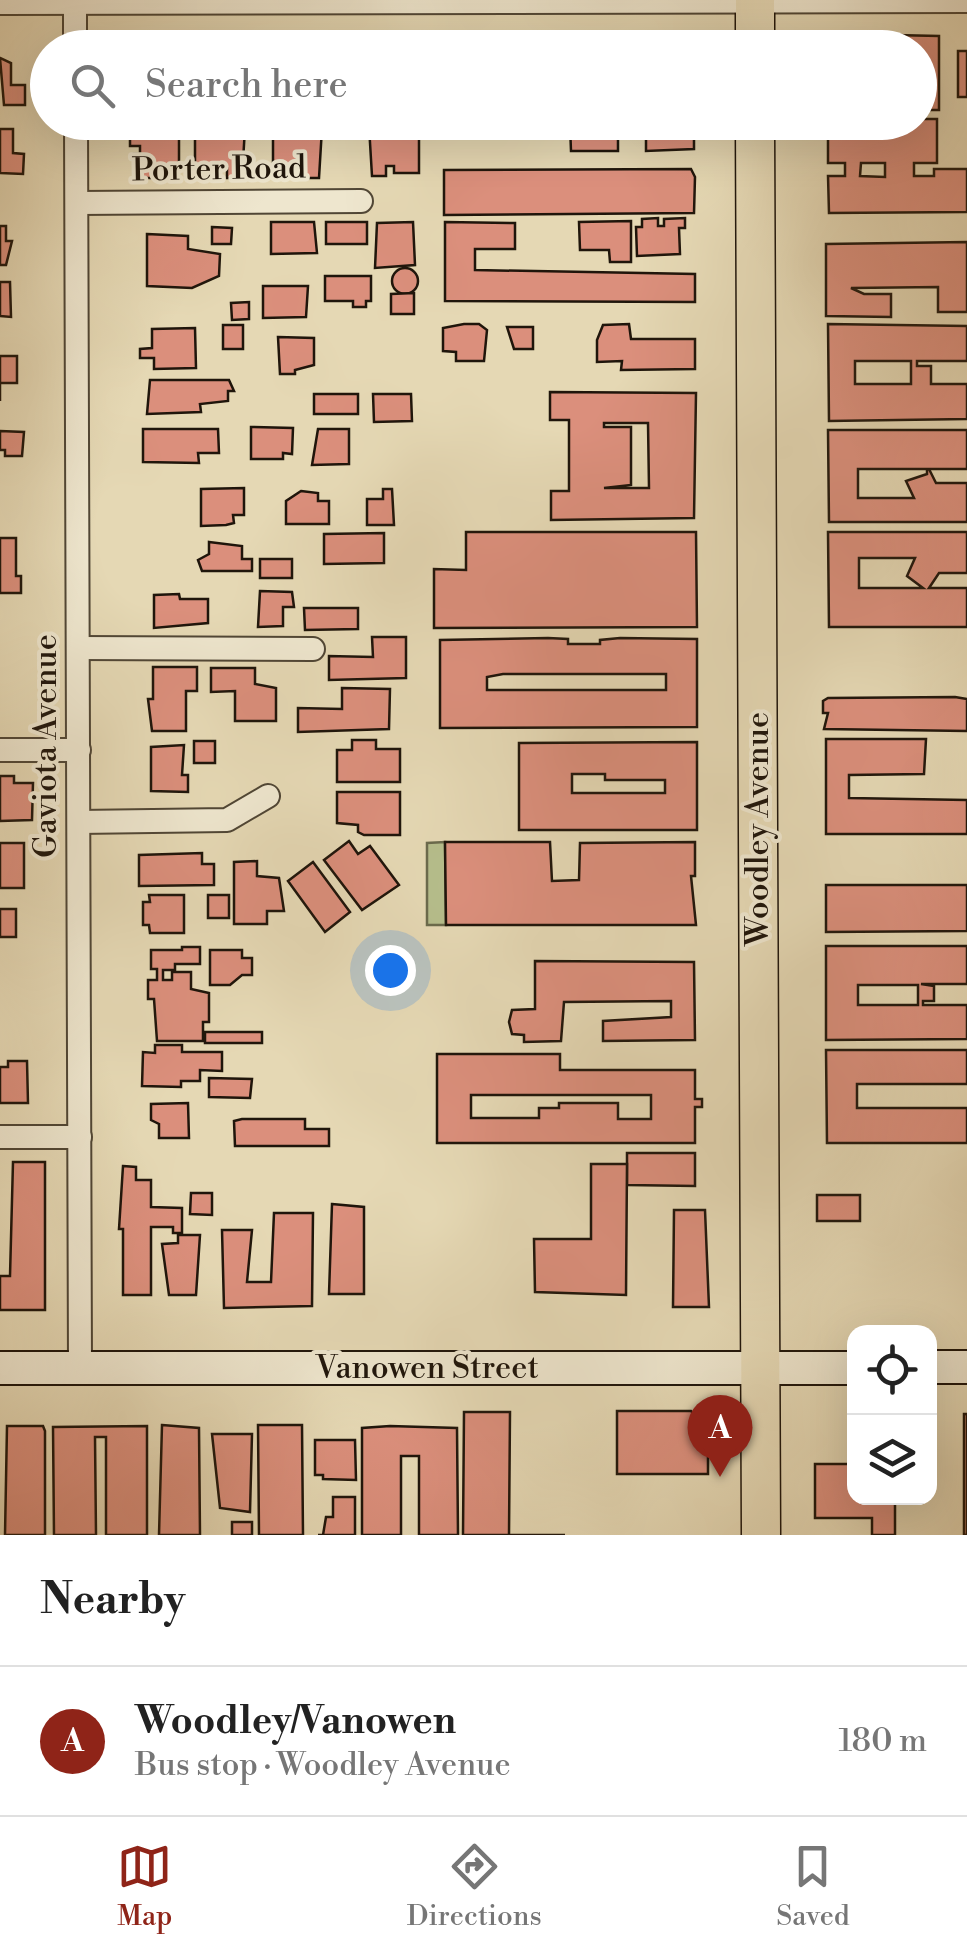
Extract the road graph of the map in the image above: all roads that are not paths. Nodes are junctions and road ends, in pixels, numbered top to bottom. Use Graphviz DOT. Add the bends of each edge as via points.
graph roads {
  1 [pos="754,1"];
  2 [pos="967,1"];
  3 [pos="0,2"];
  4 [pos="75,2"];
  5 [pos="76,30"];
  6 [pos="755,30"];
  7 [pos="76,140"];
  8 [pos="755,140"];
  9 [pos="361,201"];
  10 [pos="78,203"];
  11 [pos="78,648"];
  12 [pos="313,650"];
  13 [pos="0,750"];
  14 [pos="79,750"];
  15 [pos="268,796"];
  16 [pos="79,822"];
  17 [pos="0,1137"];
  18 [pos="80,1138"];
  19 [pos="937,1367"];
  20 [pos="967,1367"];
  21 [pos="0,1368"];
  22 [pos="80,1368"];
  23 [pos="759,1368"];
  24 [pos="847,1368"];
  25 [pos="761,1535"];
  1 -- 2 [label="street"];
  1 -- 4 [label="street"];
  1 -- 6 [label="main road"];
  3 -- 4 [label="street"];
  4 -- 5 [label="street"];
  7 -- 10 [label="street, Gaviota Avenue"];
  8 -- 23 [label="main road, Woodley Avenue"];
  9 -- 10 [label="street, Porter Road"];
  10 -- 11 [label="street, Gaviota Avenue"];
  11 -- 12 [label="street"];
  11 -- 14 [label="street, Gaviota Avenue"];
  13 -- 14 [label="street"];
  14 -- 16 [label="street, Gaviota Avenue"];
  15 -- 16 [label="street" via="227,820"];
  16 -- 18 [label="street, Gaviota Avenue"];
  17 -- 18 [label="street"];
  18 -- 22 [label="street, Gaviota Avenue"];
  19 -- 20 [label="main road"];
  21 -- 22 [label="main road, Vanowen Street"];
  22 -- 23 [label="main road, Vanowen Street"];
  23 -- 24 [label="main road, Vanowen Street"];
  23 -- 25 [label="main road, Woodley Avenue"];
}
